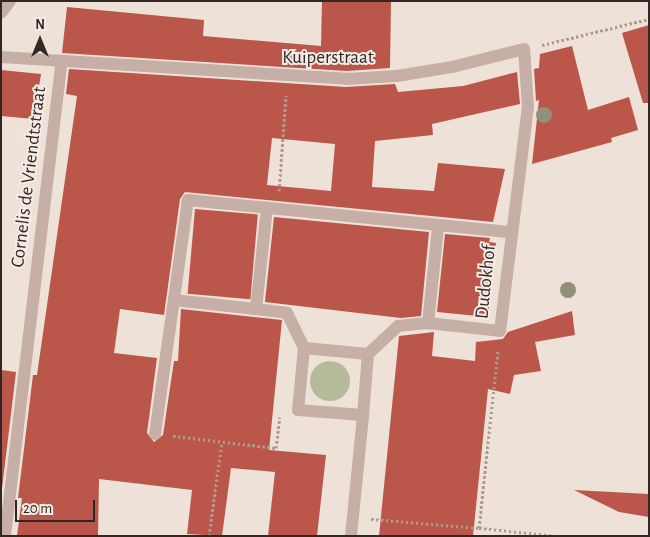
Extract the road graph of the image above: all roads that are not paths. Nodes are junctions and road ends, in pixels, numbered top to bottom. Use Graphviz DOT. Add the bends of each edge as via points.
graph roads {
  1 [pos="10,1"];
  2 [pos="1,13"];
  3 [pos="1,57"];
  4 [pos="62,61"];
  5 [pos="273,209"];
  6 [pos="438,227"];
  7 [pos="510,232"];
  8 [pos="174,300"];
  9 [pos="256,309"];
  10 [pos="428,323"];
  11 [pos="304,348"];
  12 [pos="368,354"];
  13 [pos="362,415"];
  14 [pos="155,434"];
  15 [pos="5,536"];
  16 [pos="351,536"];
  1 -- 2 [label="street"];
  3 -- 4 [label="street, Kuiperstraat"];
  4 -- 7 [label="street, Kuiperstraat" via="287,77 397,76 452,67 524,49 528,108"];
  4 -- 15 [label="street, Cornelis de Vriendtstraat"];
  5 -- 6 [label="street, Dudokhof"];
  5 -- 8 [label="street, Dudokhof" via="188,200"];
  5 -- 9 [label="street"];
  6 -- 7 [label="street, Dudokhof"];
  6 -- 10 [label="street"];
  7 -- 10 [label="street, Dudokhof" via="500,331"];
  8 -- 9 [label="street"];
  8 -- 14 [label="street, Dudokhof"];
  9 -- 11 [label="street" via="287,312"];
  10 -- 12 [label="street" via="398,326"];
  11 -- 12 [label="street"];
  11 -- 13 [label="street" via="298,410"];
  12 -- 13 [label="street"];
  13 -- 16 [label="street"];
}
